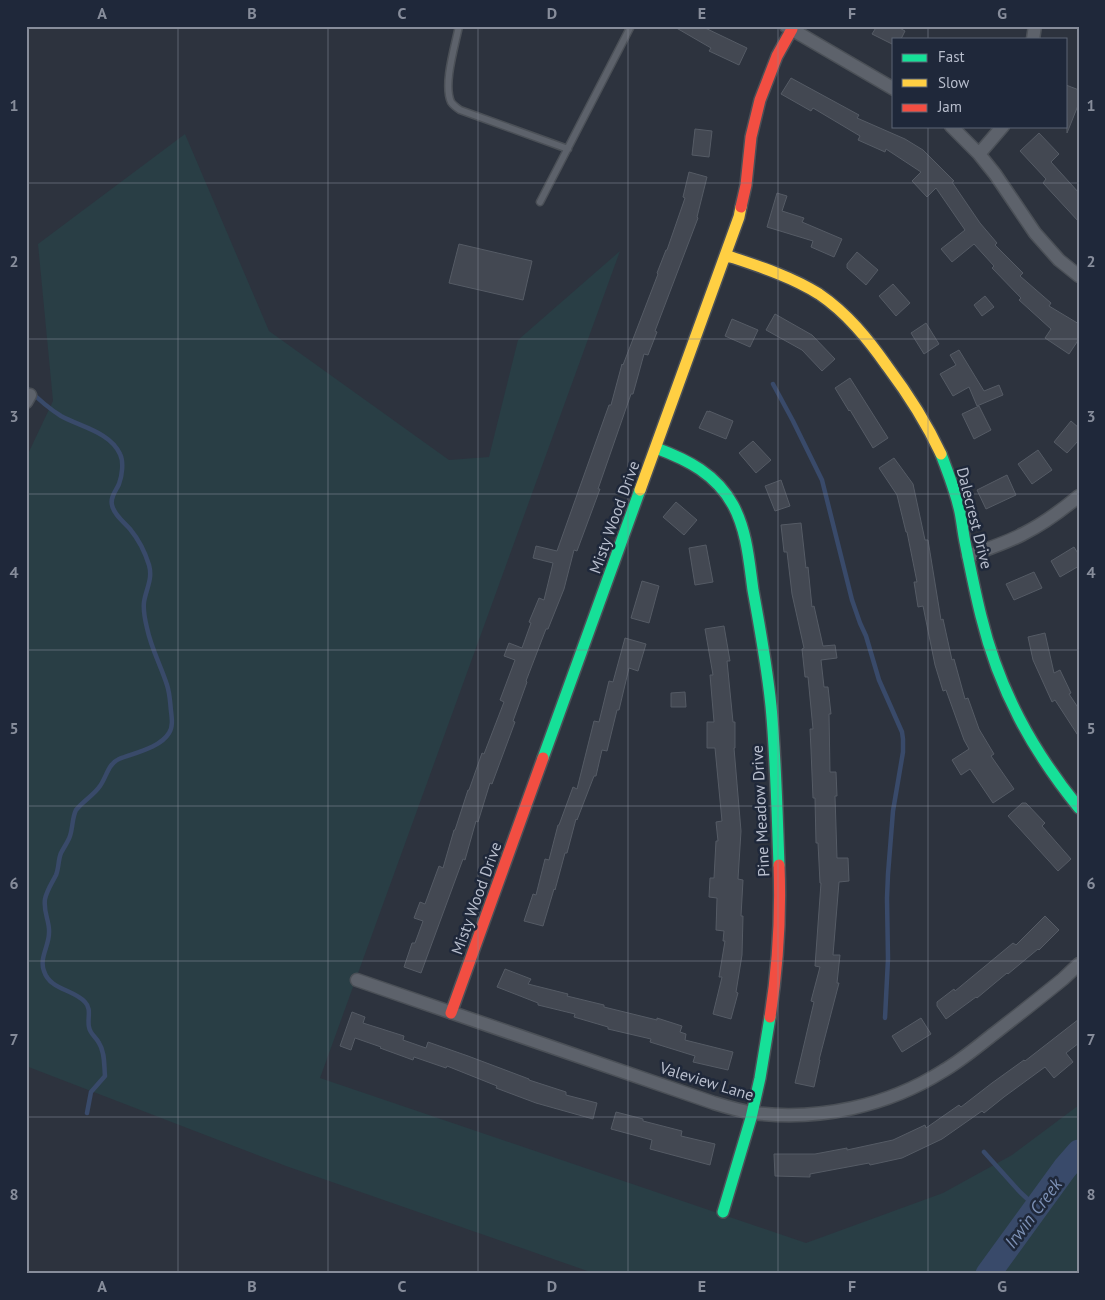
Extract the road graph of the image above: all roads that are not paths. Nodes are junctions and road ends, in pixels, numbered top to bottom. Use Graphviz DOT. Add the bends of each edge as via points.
graph roads {
  1 [pos="459,26"];
  2 [pos="631,26"];
  3 [pos="789,28"];
  4 [pos="892,88"];
  5 [pos="953,128"];
  6 [pos="1001,128"];
  7 [pos="568,150"];
  8 [pos="979,154"];
  9 [pos="540,202"];
  10 [pos="725,257"];
  11 [pos="1079,276"];
  12 [pos="656,448"];
  13 [pos="1079,496"];
  14 [pos="968,556"];
  15 [pos="1079,808"];
  16 [pos="1079,964"];
  17 [pos="357,980"];
  18 [pos="451,1013"];
  19 [pos="752,1113"];
  20 [pos="722,1212"];
  1 -- 7 [label="lane" via="448,77 452,103 460,110"];
  2 -- 7 [label="lane"];
  3 -- 4 [label="street"];
  3 -- 10 [label="street, Misty Wood Drive" via="760,100 739,218"];
  5 -- 8 [label="street"];
  6 -- 8 [label="street"];
  7 -- 9 [label="lane"];
  8 -- 11 [label="street" via="1035,234"];
  10 -- 12 [label="street, Misty Wood Drive"];
  10 -- 14 [label="street, Dalecrest Drive" via="796,281 816,292 853,322 869,341 915,404 933,437 959,508"];
  12 -- 18 [label="street, Misty Wood Drive"];
  12 -- 19 [label="street, Pine Meadow Drive" via="692,462 707,473 734,506 744,536 764,652 774,746 780,896 776,975"];
  13 -- 14 [label="street" via="1024,534"];
  14 -- 15 [label="street, Dalecrest Drive" via="981,619 1006,692 1035,750"];
  16 -- 19 [label="street, Valeview Lane" via="962,1059 905,1092 856,1108 818,1114"];
  17 -- 18 [label="street, Valeview Lane"];
  18 -- 19 [label="street, Valeview Lane"];
  19 -- 20 [label="street, Pine Meadow Drive"];
}
